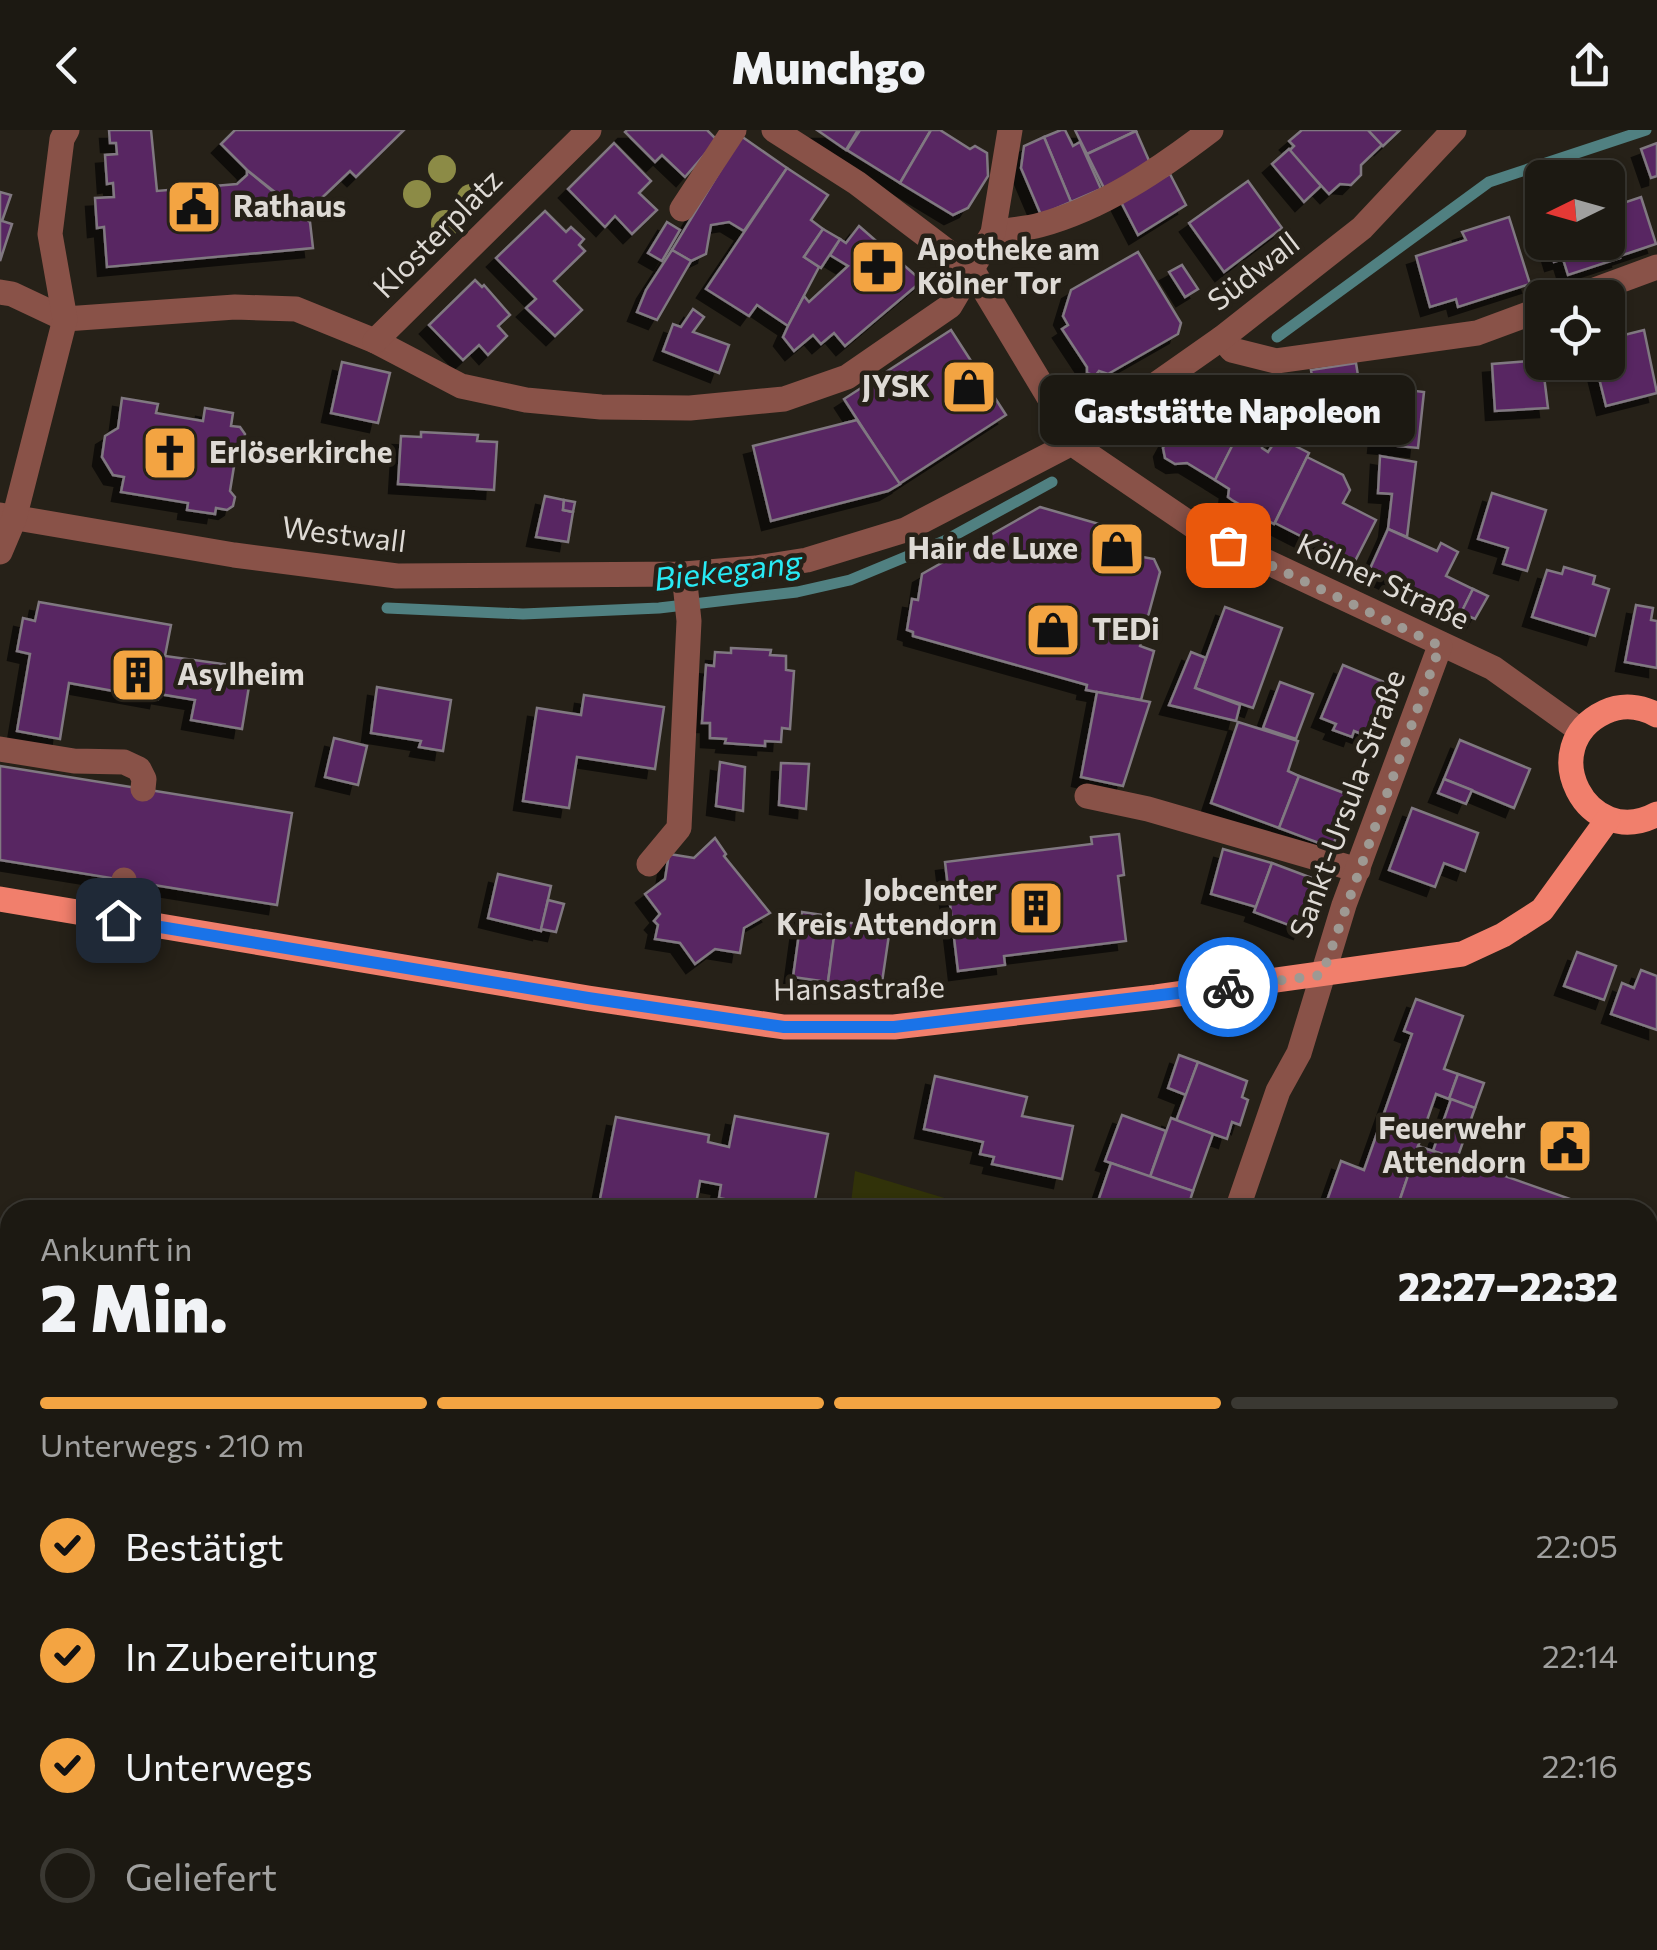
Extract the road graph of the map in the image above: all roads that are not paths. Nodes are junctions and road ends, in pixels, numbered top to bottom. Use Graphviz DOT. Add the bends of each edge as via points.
graph roads {
  1 [pos="66,130"];
  2 [pos="590,130"];
  3 [pos="734,130"];
  4 [pos="774,130"];
  5 [pos="1010,130"];
  6 [pos="1211,130"];
  7 [pos="1454,130"];
  8 [pos="682,209"];
  9 [pos="993,233"];
  10 [pos="1657,267"];
  11 [pos="972,270"];
  12 [pos="1622,280"];
  13 [pos="0,292"];
  14 [pos="1525,315"];
  15 [pos="65,319"];
  16 [pos="1222,338"];
  17 [pos="375,342"];
  18 [pos="1074,442"];
  19 [pos="7,517"];
  20 [pos="0,552"];
  21 [pos="684,578"];
  22 [pos="1440,646"];
  23 [pos="1657,715"];
  24 [pos="1581,731"];
  25 [pos="0,749"];
  26 [pos="144,789"];
  27 [pos="1087,796"];
  28 [pos="1657,814"];
  29 [pos="1608,819"];
  30 [pos="648,864"];
  31 [pos="1358,870"];
  32 [pos="124,880"];
  33 [pos="0,899"];
  34 [pos="118,920"];
  35 [pos="1322,975"];
  36 [pos="1240,1200"];
  1 -- 15 [label="street" via="50,234"];
  2 -- 17 [label="street, Klosterplatz"];
  3 -- 8 [label="street"];
  4 -- 11 [label="street, Kölner Straße"];
  5 -- 9 [label="street"];
  6 -- 9 [label="street" via="1108,198 1040,225"];
  7 -- 16 [label="street, Südwall" via="1362,228"];
  9 -- 11 [label="street"];
  10 -- 12 [label="street"];
  11 -- 17 [label="street" via="950,306 847,377 784,400 690,408 526,400 460,386"];
  11 -- 18 [label="street, Kölner Straße"];
  13 -- 15 [label="street"];
  14 -- 16 [label="street" via="1476,333 1276,361 1232,350"];
  15 -- 17 [label="street" via="268,306 296,309"];
  15 -- 19 [label="street"];
  16 -- 18 [label="street, Südwall"];
  18 -- 21 [label="street, Westwall" via="905,530 806,560"];
  18 -- 22 [label="street, Kölner Straße" via="1198,530"];
  19 -- 20 [label="street"];
  19 -- 21 [label="street, Westwall" via="397,576"];
  21 -- 30 [label="street" via="689,621 678,828"];
  22 -- 24 [label="street, Kölner Straße" via="1493,668"];
  22 -- 31 [label="street, Sankt-Ursula-Straße"];
  23 -- 24 [label="main road" via="1610,710"];
  24 -- 29 [label="main road" via="1570,764 1573,782"];
  25 -- 26 [label="street" via="124,762 139,769"];
  27 -- 31 [label="street"];
  28 -- 29 [label="main road" via="1628,822"];
  29 -- 35 [label="main road, Hansastraße" via="1542,910 1504,935 1462,954"];
  31 -- 35 [label="street, Sankt-Ursula-Straße"];
  32 -- 34 [label="street"];
  33 -- 34 [label="main road, Hansastraße"];
  34 -- 35 [label="main road, Hansastraße" via="784,1027 894,1027"];
  35 -- 36 [label="street, Sankt-Ursula-Straße" via="1299,1054 1278,1090"];
}
